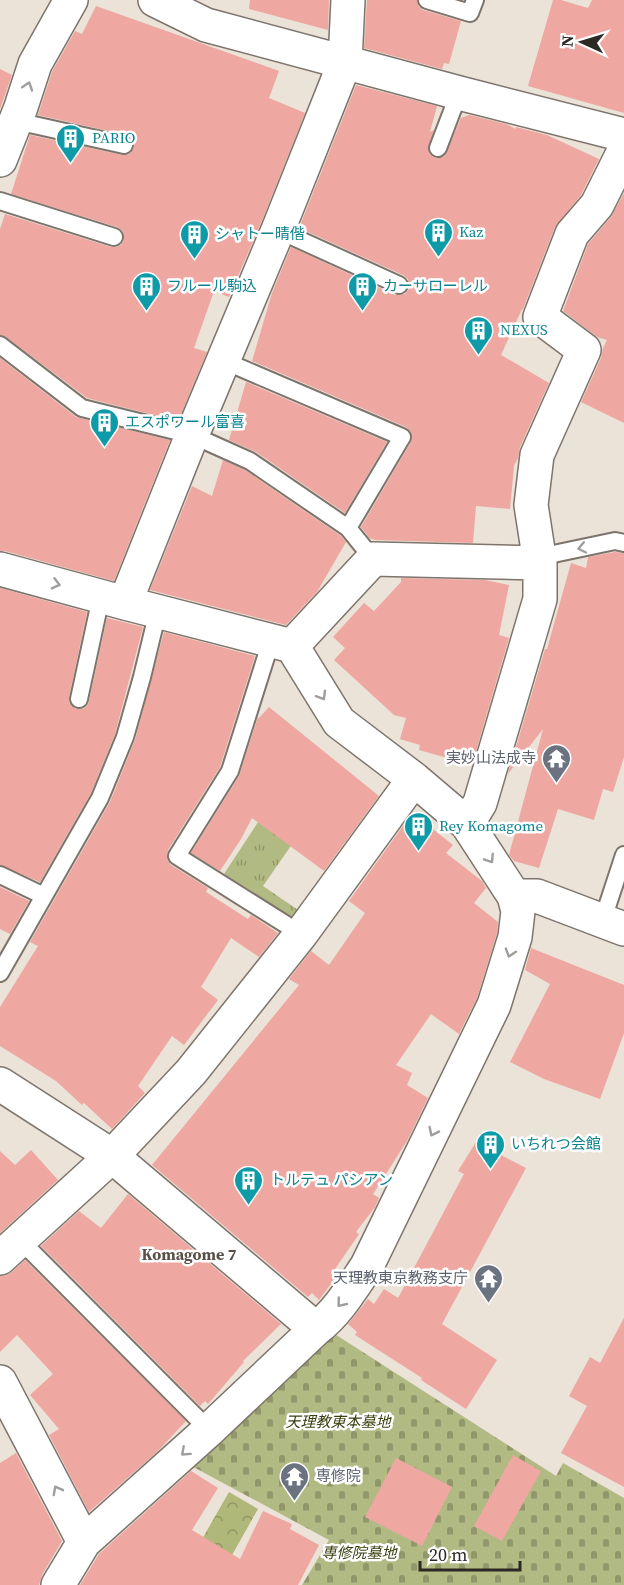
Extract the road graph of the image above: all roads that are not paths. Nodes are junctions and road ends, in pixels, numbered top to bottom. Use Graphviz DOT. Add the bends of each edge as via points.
graph roads {
  1 [pos="71,0"];
  2 [pos="155,0"];
  3 [pos="348,0"];
  4 [pos="427,0"];
  5 [pos="475,0"];
  6 [pos="345,62"];
  7 [pos="459,93"];
  8 [pos="16,121"];
  9 [pos="624,135"];
  10 [pos="124,145"];
  11 [pos="438,148"];
  12 [pos="624,151"];
  13 [pos="0,160"];
  14 [pos="0,201"];
  15 [pos="278,230"];
  16 [pos="114,237"];
  17 [pos="399,285"];
  18 [pos="0,345"];
  19 [pos="222,360"];
  20 [pos="192,435"];
  21 [pos="348,528"];
  22 [pos="624,543"];
  23 [pos="373,559"];
  24 [pos="539,560"];
  25 [pos="0,569"];
  26 [pos="113,600"];
  27 [pos="158,611"];
  28 [pos="282,643"];
  29 [pos="79,699"];
  30 [pos="414,779"];
  31 [pos="467,824"];
  32 [pos="624,855"];
  33 [pos="0,875"];
  34 [pos="44,896"];
  35 [pos="514,896"];
  36 [pos="613,926"];
  37 [pos="301,934"];
  38 [pos="0,973"];
  39 [pos="0,1084"];
  40 [pos="112,1156"];
  41 [pos="10,1249"];
  42 [pos="316,1329"];
  43 [pos="0,1382"];
  44 [pos="209,1430"];
  45 [pos="84,1542"];
  46 [pos="58,1585"];
  8 -- 1 [label="street, one-way" via="35,64"];
  2 -- 6 [label="street" via="206,25"];
  3 -- 6 [label="street"];
  4 -- 5 [label="lane" via="470,13"];
  6 -- 7 [label="street"];
  6 -- 15 [label="street"];
  7 -- 9 [label="street"];
  7 -- 11 [label="lane"];
  8 -- 10 [label="lane"];
  8 -- 13 [label="street"];
  12 -- 24 [label="street" via="597,205 572,234 540,317 584,350 537,455 531,506"];
  14 -- 16 [label="lane"];
  15 -- 17 [label="lane"];
  15 -- 19 [label="street"];
  18 -- 20 [label="lane" via="82,408"];
  19 -- 20 [label="street"];
  19 -- 21 [label="lane" via="402,437"];
  20 -- 21 [label="lane" via="250,461"];
  20 -- 26 [label="street"];
  21 -- 23 [label="lane"];
  22 -- 24 [label="lane, one-way" via="615,541"];
  23 -- 24 [label="street"];
  23 -- 28 [label="street"];
  24 -- 31 [label="street" via="540,599 480,803"];
  25 -- 26 [label="street, one-way"];
  26 -- 27 [label="street"];
  26 -- 29 [label="lane"];
  27 -- 28 [label="street"];
  27 -- 34 [label="lane" via="124,737 100,798"];
  28 -- 30 [label="street, one-way" via="339,722"];
  28 -- 37 [label="lane" via="230,771 177,856"];
  30 -- 31 [label="street"];
  30 -- 37 [label="street"];
  31 -- 35 [label="street, one-way"];
  32 -- 36 [label="lane"];
  33 -- 34 [label="lane"];
  34 -- 38 [label="lane"];
  35 -- 36 [label="street" via="537,896"];
  35 -- 42 [label="street, one-way" via="518,911 515,938 494,1005 367,1266 350,1292"];
  37 -- 40 [label="street" via="191,1072"];
  39 -- 40 [label="street"];
  40 -- 41 [label="street"];
  40 -- 42 [label="street"];
  41 -- 44 [label="lane"];
  42 -- 44 [label="street"];
  45 -- 43 [label="street, one-way"];
  44 -- 45 [label="street, one-way"];
  45 -- 46 [label="street"];
}
